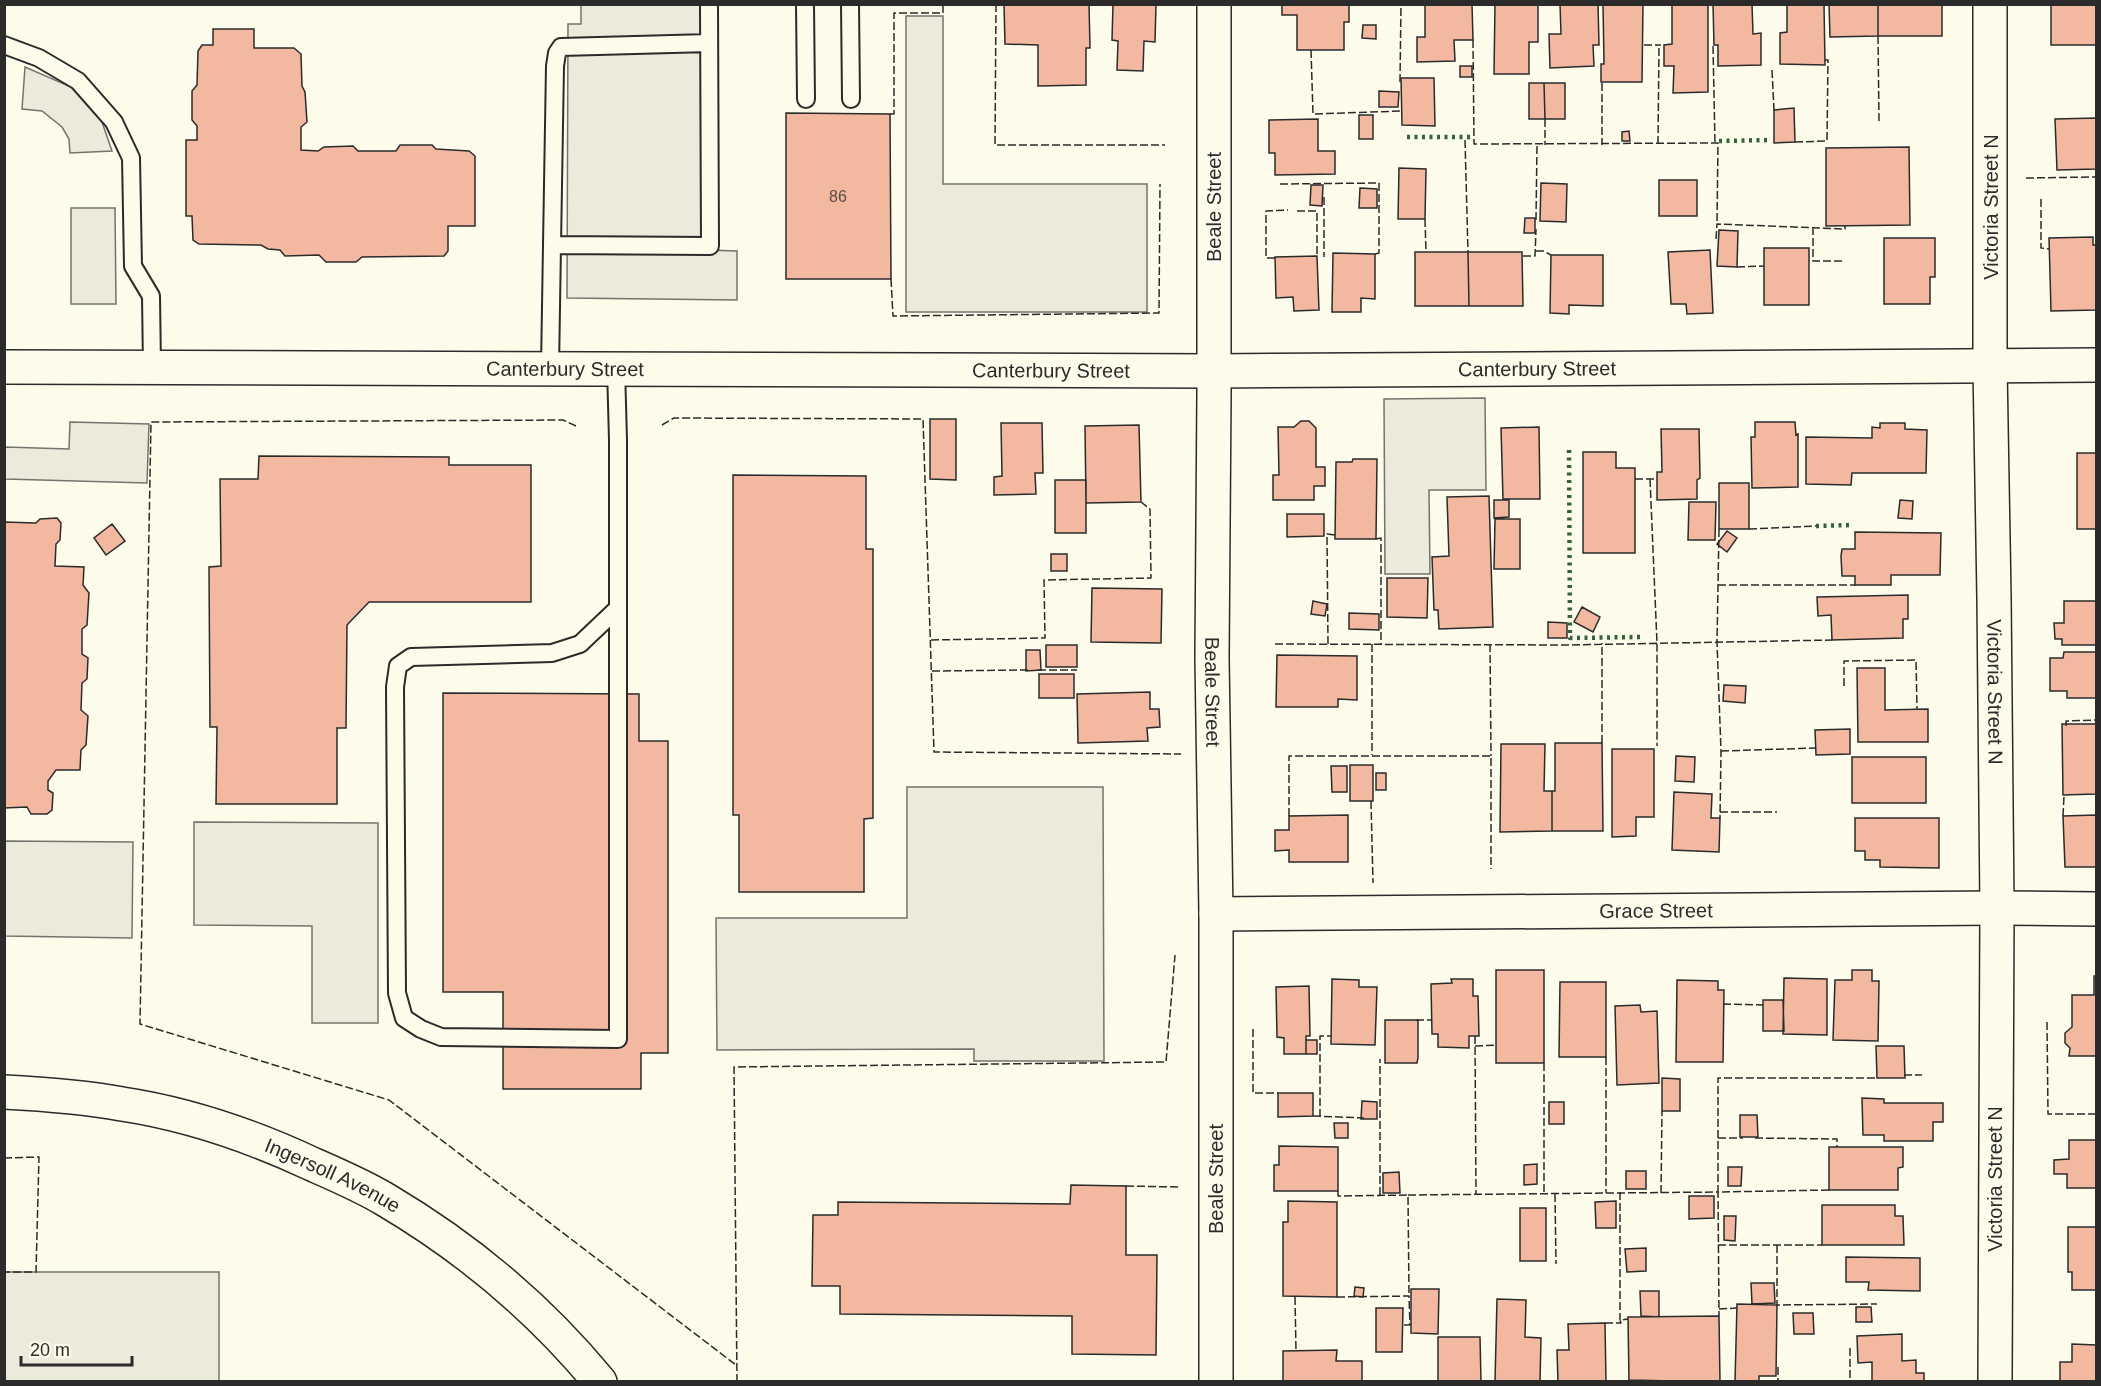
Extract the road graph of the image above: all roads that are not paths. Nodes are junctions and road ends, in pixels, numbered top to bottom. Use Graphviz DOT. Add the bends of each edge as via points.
graph roads {
  1 [pos="709,4"];
  2 [pos="806,4"];
  3 [pos="850,4"];
  4 [pos="1214,4"];
  5 [pos="1990,4"];
  6 [pos="709,43"];
  7 [pos="4,45"];
  8 [pos="806,99"];
  9 [pos="851,99"];
  10 [pos="552,244"];
  11 [pos="2097,365"];
  12 [pos="1990,366"];
  13 [pos="4,367"];
  14 [pos="152,367"];
  15 [pos="550,369"];
  16 [pos="616,369"];
  17 [pos="1214,371"];
  18 [pos="618,608"];
  19 [pos="1997,908"];
  20 [pos="2097,909"];
  21 [pos="1216,914"];
  22 [pos="4,1092"];
  23 [pos="600,1382"];
  24 [pos="1216,1382"];
  25 [pos="1995,1382"];
  1 -- 6 [label="lane"];
  2 -- 8 [label="lane"];
  3 -- 9 [label="lane"];
  4 -- 17 [label="street, Beale Street"];
  5 -- 12 [label="street, Victoria Street N"];
  6 -- 10 [label="lane" via="561,47 555,66"];
  6 -- 10 [label="lane" via="710,246"];
  7 -- 14 [label="lane" via="39,58 78,81 114,122 131,158 133,266 151,296"];
  10 -- 15 [label="lane"];
  11 -- 12 [label="street, Canterbury Street"];
  12 -- 17 [label="street, Canterbury Street"];
  12 -- 19 [label="street, Victoria Street N"];
  13 -- 14 [label="street, Canterbury Street"];
  14 -- 15 [label="street, Canterbury Street"];
  15 -- 16 [label="street, Canterbury Street"];
  16 -- 17 [label="street, Canterbury Street"];
  16 -- 18 [label="lane"];
  17 -- 21 [label="street, Beale Street" via="1212,658"];
  18 -- 18 [label="lane" via="618,1039 441,1037 421,1029 404,1018 397,993 398,666 411,657 552,653 580,644"];
  19 -- 20 [label="street, Grace Street"];
  19 -- 21 [label="street, Grace Street"];
  19 -- 25 [label="street, Victoria Street N"];
  21 -- 24 [label="street, Beale Street"];
  22 -- 23 [label="street, Ingersoll Avenue" via="122,1104 177,1115 276,1147 351,1181 450,1241 504,1284 554,1330"];
}
